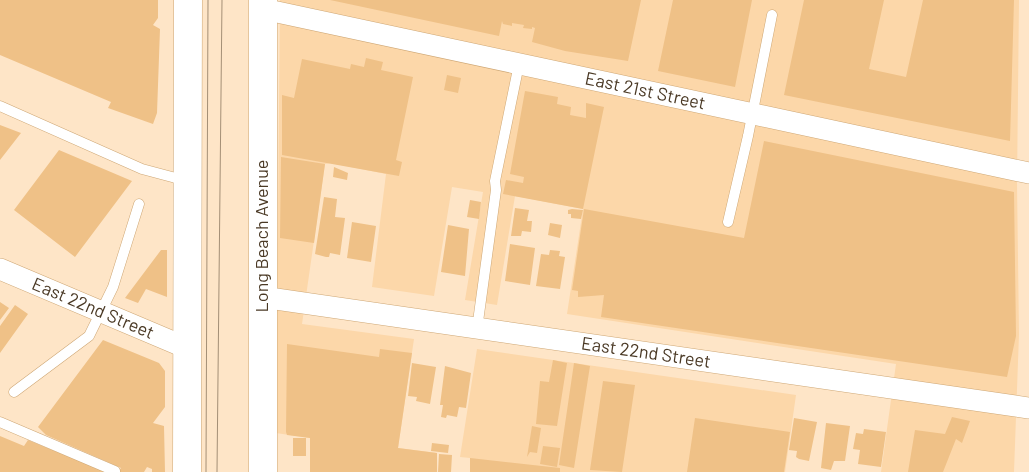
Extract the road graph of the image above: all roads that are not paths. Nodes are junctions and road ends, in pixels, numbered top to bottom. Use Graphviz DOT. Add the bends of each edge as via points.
graph roads {
  1 [pos="188,0"];
  2 [pos="263,4"];
  3 [pos="772,15"];
  4 [pos="519,64"];
  5 [pos="0,106"];
  6 [pos="752,115"];
  7 [pos="1029,173"];
  8 [pos="188,182"];
  9 [pos="139,204"];
  10 [pos="728,222"];
  11 [pos="0,269"];
  12 [pos="262,297"];
  13 [pos="102,312"];
  14 [pos="477,330"];
  15 [pos="187,348"];
  16 [pos="14,392"];
  17 [pos="1029,408"];
  18 [pos="0,422"];
  19 [pos="115,471"];
  20 [pos="187,472"];
  21 [pos="263,472"];
  1 -- 8 [label="main road"];
  2 -- 4 [label="street, East 21st Street"];
  2 -- 12 [label="main road, Long Beach Avenue"];
  3 -- 6 [label="lane"];
  4 -- 6 [label="street, East 21st Street"];
  4 -- 14 [label="lane" via="495,181"];
  5 -- 8 [label="lane" via="142,169"];
  6 -- 7 [label="street, East 21st Street"];
  6 -- 10 [label="lane"];
  8 -- 15 [label="main road"];
  9 -- 13 [label="lane"];
  11 -- 13 [label="street, East 22nd Street"];
  12 -- 14 [label="street, East 22nd Street"];
  12 -- 21 [label="main road, Long Beach Avenue"];
  13 -- 15 [label="street, East 22nd Street"];
  13 -- 16 [label="lane" via="90,336"];
  14 -- 17 [label="street, East 22nd Street"];
  15 -- 20 [label="main road"];
  18 -- 19 [label="lane"];
}
